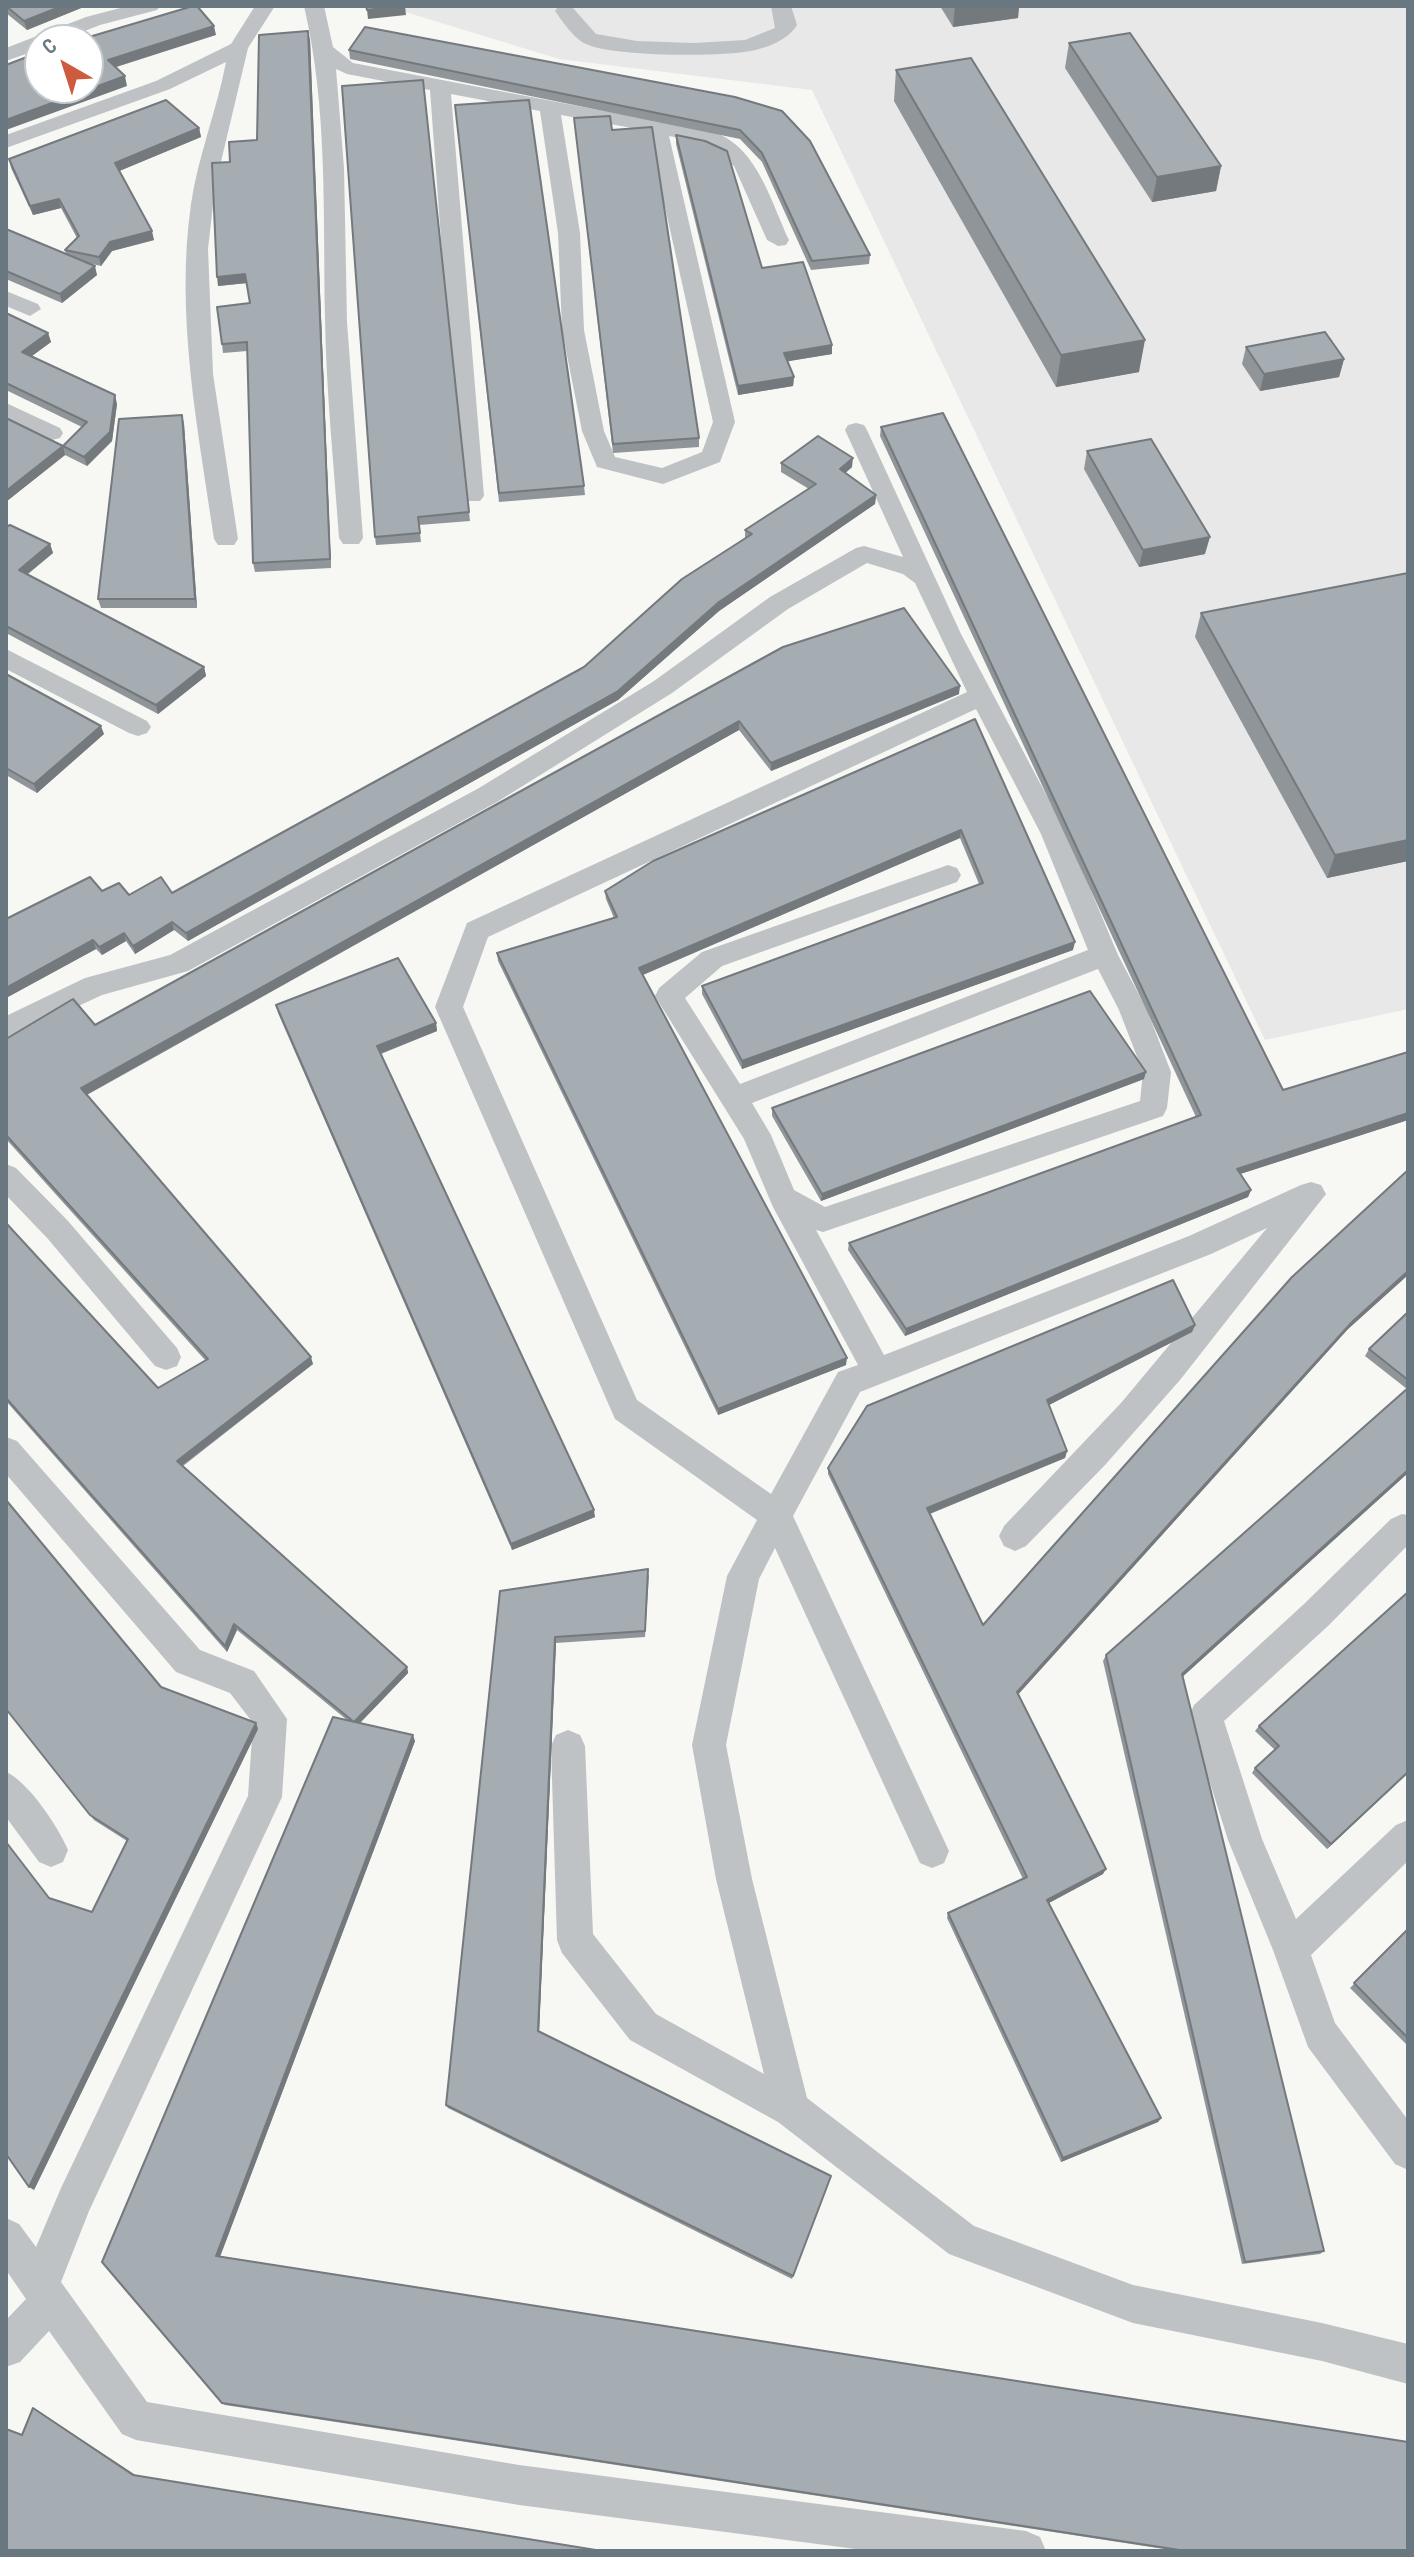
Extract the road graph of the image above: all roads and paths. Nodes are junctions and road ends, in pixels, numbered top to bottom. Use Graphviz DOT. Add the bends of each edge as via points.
graph roads {
  1 [pos="150,6"];
  2 [pos="265,6"];
  3 [pos="314,6"];
  4 [pos="781,6"];
  5 [pos="565,11"];
  6 [pos="85,24"];
  7 [pos="238,48"];
  8 [pos="324,49"];
  9 [pos="440,85"];
  10 [pos="550,107"];
  11 [pos="657,127"];
  12 [pos="6,142"];
  13 [pos="778,240"];
  14 [pos="6,298"];
  15 [pos="30,309"];
  16 [pos="6,410"];
  17 [pos="856,430"];
  18 [pos="52,433"];
  19 [pos="472,496"];
  20 [pos="351,538"];
  21 [pos="226,539"];
  22 [pos="925,578"];
  23 [pos="6,658"];
  24 [pos="982,696"];
  25 [pos="138,727"];
  26 [pos="948,875"];
  27 [pos="1104,955"];
  28 [pos="6,1029"];
  29 [pos="734,1098"];
  30 [pos="6,1176"];
  31 [pos="783,1198"];
  32 [pos="166,1357"];
  33 [pos="877,1371"];
  34 [pos="6,1451"];
  35 [pos="776,1515"];
  36 [pos="1408,1530"];
  37 [pos="1015,1536"];
  38 [pos="568,1746"];
  39 [pos="6,1789"];
  40 [pos="1408,1837"];
  41 [pos="51,1850"];
  42 [pos="932,1851"];
  43 [pos="1291,1949"];
  44 [pos="791,2109"];
  45 [pos="1408,2151"];
  46 [pos="6,2237"];
  47 [pos="46,2294"];
  48 [pos="6,2348"];
  49 [pos="1408,2364"];
  50 [pos="1026,2551"];
  1 -- 6 [label="lane"];
  2 -- 7 [label="lane"];
  3 -- 8 [label="lane"];
  4 -- 5 [label="lane" via="787,25 783,32 748,46 694,49 590,39"];
  7 -- 12 [label="lane" via="163,85"];
  7 -- 21 [label="lane" via="201,209 196,317"];
  8 -- 9 [label="lane" via="347,68"];
  8 -- 20 [label="lane"];
  9 -- 10 [label="lane"];
  9 -- 19 [label="lane"];
  10 -- 11 [label="lane"];
  10 -- 11 [label="lane" via="569,233 573,330 593,431 605,462 663,476 712,457 724,422"];
  11 -- 13 [label="lane" via="709,137 743,163"];
  14 -- 15 [label="lane"];
  16 -- 18 [label="lane"];
  17 -- 22 [label="lane"];
  22 -- 24 [label="lane"];
  22 -- 28 [label="lane" via="912,568 864,554 779,603 663,687 488,795 178,964 95,986"];
  23 -- 25 [label="lane"];
  24 -- 27 [label="lane" via="1054,834"];
  24 -- 35 [label="lane" via="477,930 449,1007 626,1409"];
  26 -- 29 [label="lane" via="712,959 669,996"];
  27 -- 29 [label="lane"];
  27 -- 31 [label="lane" via="1157,1072 1153,1108 823,1220"];
  29 -- 31 [label="lane" via="757,1135"];
  30 -- 32 [label="lane"];
  31 -- 33 [label="lane"];
  33 -- 35 [label="lane" via="849,1382"];
  33 -- 37 [label="lane" via="1200,1245 1311,1194 1201,1334 1081,1473"];
  34 -- 47 [label="lane" via="188,1661 242,1682 270,1719 265,1797 74,2201"];
  35 -- 42 [label="lane"];
  35 -- 44 [label="lane" via="743,1576 709,1745 734,1879"];
  36 -- 43 [label="lane" via="1402,1529 1206,1716 1245,1840"];
  38 -- 44 [label="lane" via="575,1940 643,2027"];
  39 -- 41 [label="lane"];
  40 -- 43 [label="lane"];
  43 -- 45 [label="lane" via="1321,2034"];
  44 -- 49 [label="lane" via="962,2241 1133,2304"];
  46 -- 47 [label="lane"];
  47 -- 48 [label="lane"];
  47 -- 50 [label="lane" via="136,2420 519,2485"];
}
